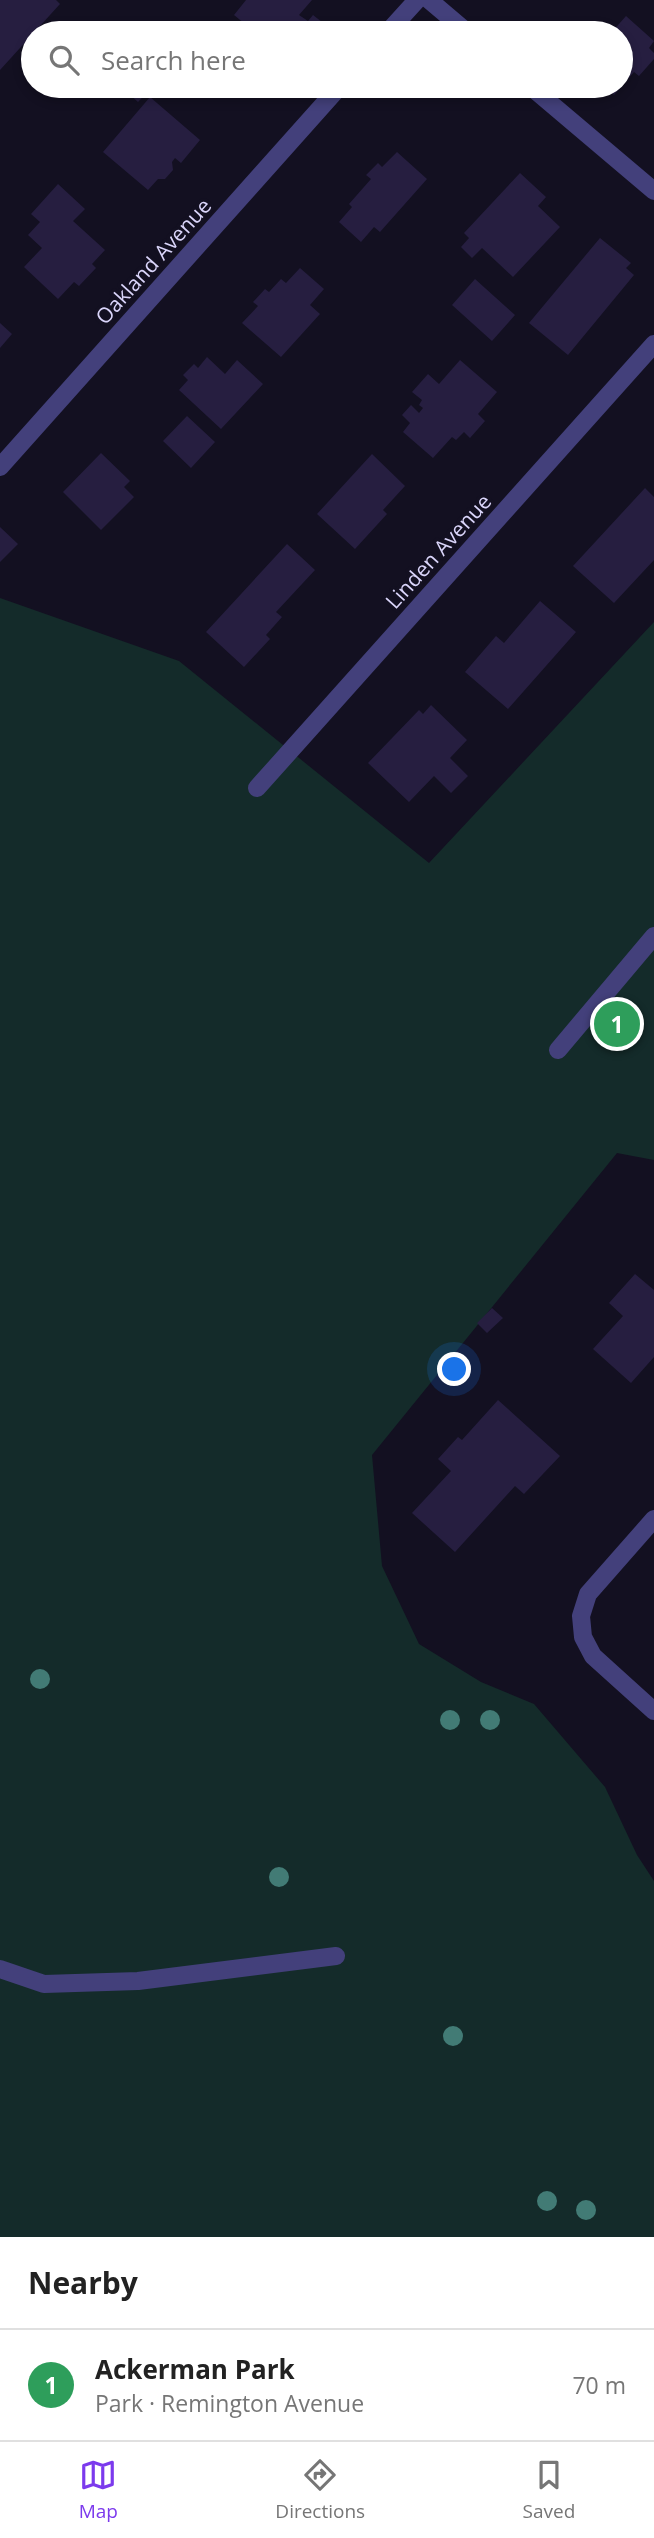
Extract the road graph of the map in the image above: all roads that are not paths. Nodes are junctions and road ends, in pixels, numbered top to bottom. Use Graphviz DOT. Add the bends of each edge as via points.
graph roads {
  1 [pos="417,0"];
  2 [pos="429,0"];
  3 [pos="398,21"];
  4 [pos="454,21"];
  5 [pos="329,98"];
  6 [pos="544,98"];
  7 [pos="654,191"];
  8 [pos="654,344"];
  9 [pos="0,467"];
  10 [pos="257,788"];
  11 [pos="654,936"];
  12 [pos="558,1051"];
  13 [pos="654,1519"];
  14 [pos="654,1711"];
  15 [pos="335,1956"];
  16 [pos="0,1969"];
  1 -- 3 [label="street"];
  2 -- 4 [label="street"];
  5 -- 9 [label="street, Oakland Avenue"];
  6 -- 7 [label="street"];
  8 -- 10 [label="street, Linden Avenue"];
  11 -- 12 [label="street"];
  13 -- 14 [label="street" via="588,1594 581,1616 583,1637 593,1656"];
  15 -- 16 [label="street" via="138,1980 44,1984"];
}
